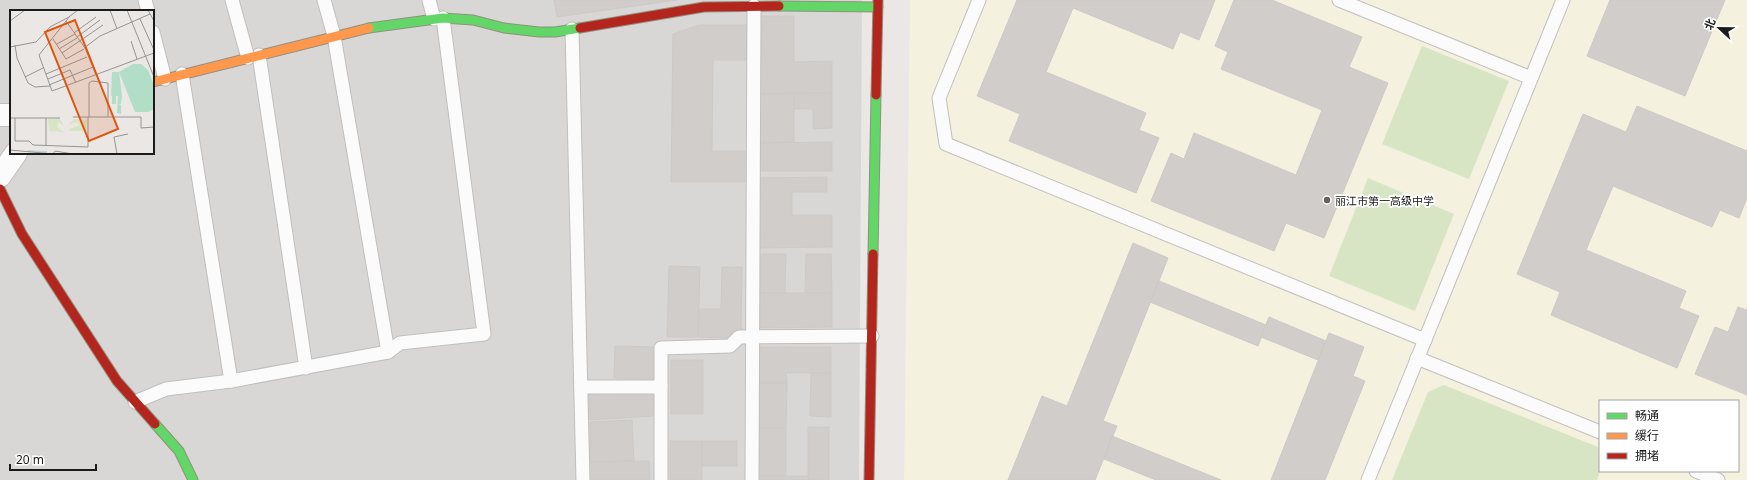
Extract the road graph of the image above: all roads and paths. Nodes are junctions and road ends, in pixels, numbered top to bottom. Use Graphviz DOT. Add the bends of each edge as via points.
graph roads {
  1 [pos="145,0"];
  2 [pos="232,0"];
  3 [pos="324,0"];
  4 [pos="429,0"];
  5 [pos="979,0"];
  6 [pos="1339,0"];
  7 [pos="1563,0"];
  8 [pos="878,4"];
  9 [pos="754,6"];
  10 [pos="148,10"];
  11 [pos="438,19"];
  12 [pos="572,29"];
  13 [pos="334,36"];
  14 [pos="154,40"];
  15 [pos="253,56"];
  16 [pos="182,74"];
  17 [pos="1531,78"];
  18 [pos="159,80"];
  19 [pos="15,154"];
  20 [pos="0,176"];
  21 [pos="0,188"];
  22 [pos="872,336"];
  23 [pos="752,337"];
  24 [pos="1425,340"];
  25 [pos="388,352"];
  26 [pos="1417,358"];
  27 [pos="306,368"];
  28 [pos="231,381"];
  29 [pos="581,387"];
  30 [pos="661,387"];
  31 [pos="135,402"];
  32 [pos="1599,432"];
  33 [pos="1698,472"];
  34 [pos="193,480"];
  35 [pos="583,480"];
  36 [pos="661,480"];
  37 [pos="752,480"];
  38 [pos="869,480"];
  39 [pos="1368,480"];
  40 [pos="1718,480"];
  1 -- 10 [label="lane"];
  2 -- 15 [label="lane"];
  3 -- 13 [label="lane"];
  4 -- 11 [label="lane"];
  5 -- 24 [label="lane" via="939,98 946,144"];
  6 -- 17 [label="lane"];
  7 -- 17 [label="lane"];
  8 -- 9 [label="street"];
  8 -- 22 [label="street"];
  9 -- 12 [label="street" via="704,7"];
  9 -- 23 [label="lane"];
  11 -- 12 [label="street" via="473,20 504,28 539,32"];
  11 -- 13 [label="street" via="358,30"];
  11 -- 25 [label="lane" via="484,334 400,343"];
  12 -- 29 [label="lane"];
  13 -- 15 [label="street"];
  13 -- 25 [label="lane"];
  14 -- 18 [label="lane"];
  15 -- 16 [label="street"];
  15 -- 27 [label="lane"];
  16 -- 18 [label="street"];
  16 -- 28 [label="lane"];
  17 -- 24 [label="lane"];
  19 -- 20 [label="street"];
  21 -- 31 [label="street" via="22,234 117,381"];
  22 -- 23 [label="lane"];
  22 -- 38 [label="street"];
  23 -- 30 [label="lane" via="739,337 730,346 661,348"];
  23 -- 37 [label="lane"];
  24 -- 26 [label="lane"];
  25 -- 27 [label="lane"];
  26 -- 32 [label="lane"];
  26 -- 39 [label="lane"];
  27 -- 28 [label="lane"];
  28 -- 31 [label="lane" via="166,389"];
  29 -- 30 [label="lane"];
  29 -- 35 [label="lane"];
  30 -- 36 [label="lane"];
  31 -- 34 [label="street" via="179,451"];
  33 -- 40 [label="lane"];
}
